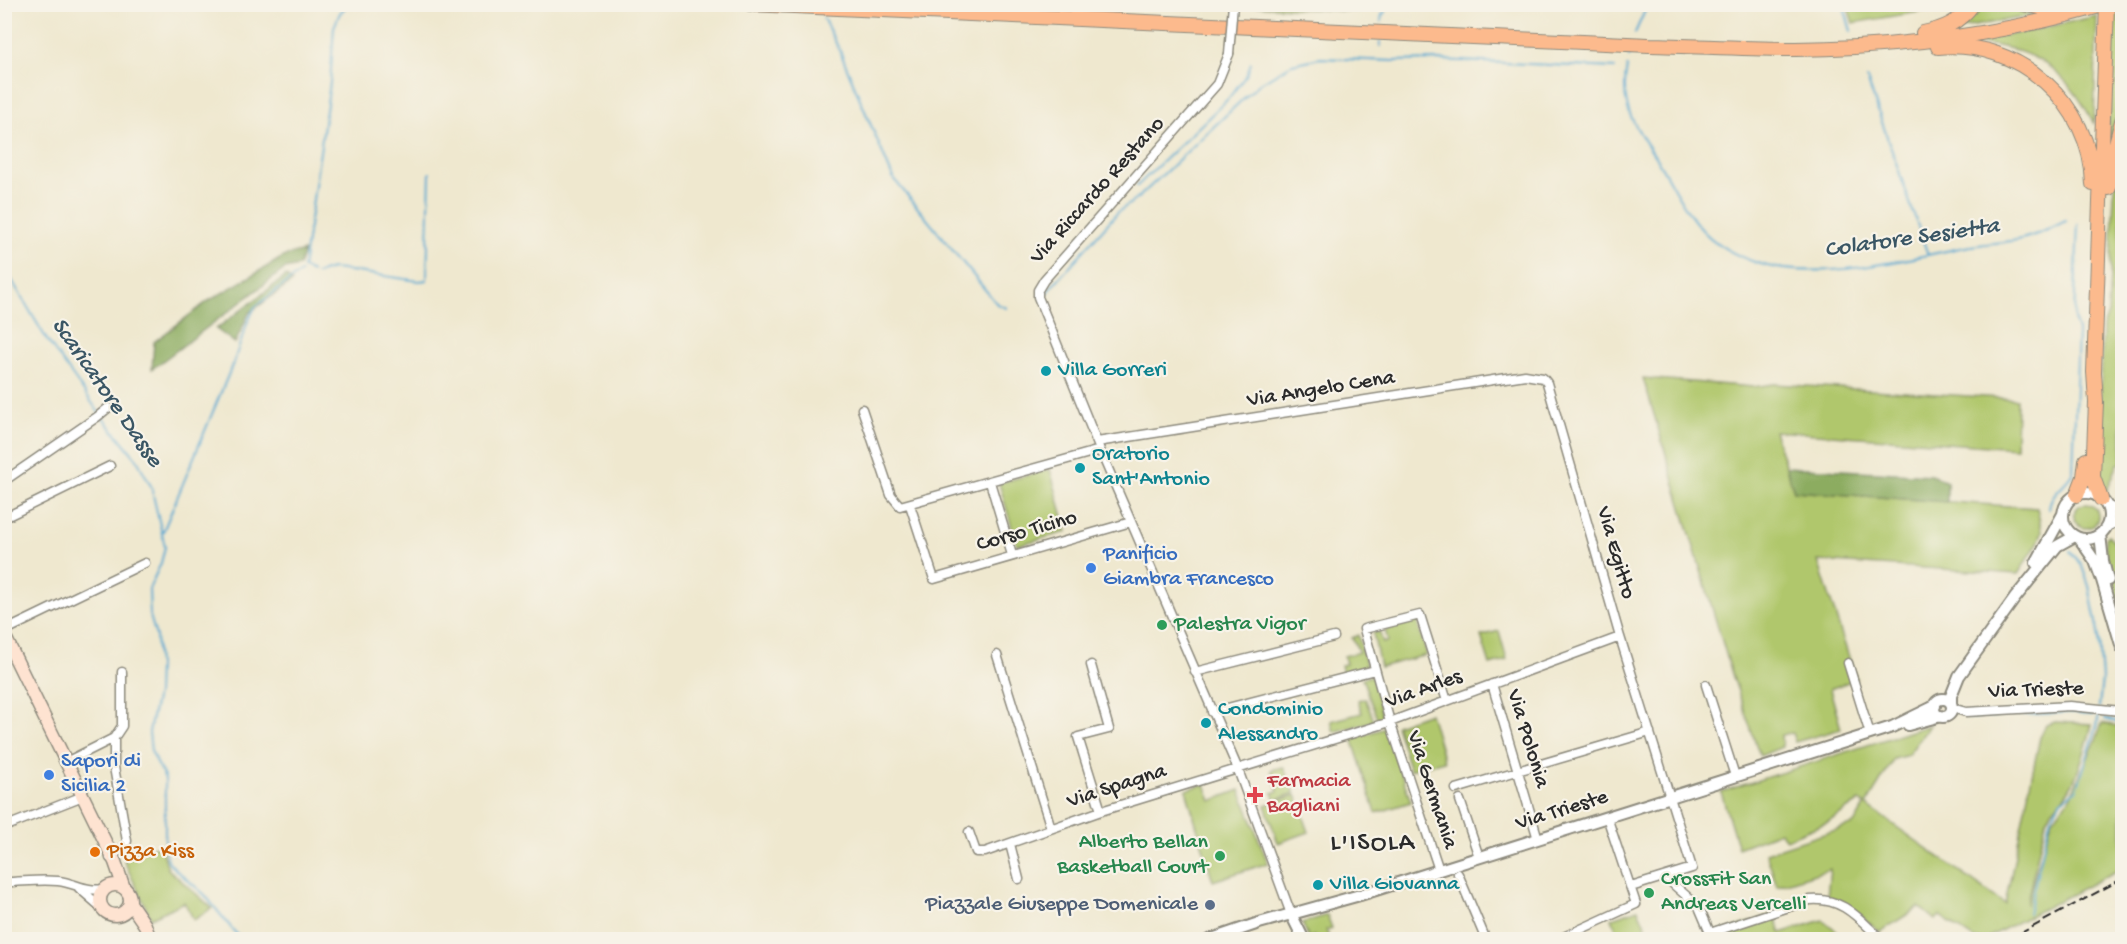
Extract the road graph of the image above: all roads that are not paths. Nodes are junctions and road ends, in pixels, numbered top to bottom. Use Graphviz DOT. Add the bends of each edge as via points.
graph roads {
  1 [pos="750,4"];
  2 [pos="1233,4"];
  3 [pos="1973,4"];
  4 [pos="2023,4"];
  5 [pos="2107,4"];
  6 [pos="2084,7"];
  7 [pos="1825,48"];
  8 [pos="1793,49"];
  9 [pos="2122,121"];
  10 [pos="2096,330"];
  11 [pos="2094,372"];
  12 [pos="1548,383"];
  13 [pos="862,409"];
  14 [pos="103,412"];
  15 [pos="1099,446"];
  16 [pos="110,466"];
  17 [pos="4,481"];
  18 [pos="990,482"];
  19 [pos="2077,495"];
  20 [pos="2103,502"];
  21 [pos="910,505"];
  22 [pos="2122,512"];
  23 [pos="2063,513"];
  24 [pos="4,518"];
  25 [pos="2122,520"];
  26 [pos="1131,522"];
  27 [pos="2103,530"];
  28 [pos="2077,537"];
  29 [pos="1012,555"];
  30 [pos="145,563"];
  31 [pos="2015,598"];
  32 [pos="2122,626"];
  33 [pos="4,633"];
  34 [pos="1334,637"];
  35 [pos="1620,638"];
  36 [pos="2122,648"];
  37 [pos="997,655"];
  38 [pos="1848,663"];
  39 [pos="1090,665"];
  40 [pos="1375,670"];
  41 [pos="122,672"];
  42 [pos="1195,672"];
  43 [pos="1959,676"];
  44 [pos="1492,684"];
  45 [pos="1706,685"];
  46 [pos="1447,701"];
  47 [pos="1951,706"];
  48 [pos="1938,708"];
  49 [pos="2121,711"];
  50 [pos="1212,712"];
  51 [pos="1390,722"];
  52 [pos="1650,732"];
  53 [pos="1870,734"];
  54 [pos="114,738"];
  55 [pos="66,762"];
  56 [pos="1237,767"];
  57 [pos="1518,771"];
  58 [pos="1735,776"];
  59 [pos="1456,789"];
  60 [pos="83,796"];
  61 [pos="1670,797"];
  62 [pos="1460,800"];
  63 [pos="1101,811"];
  64 [pos="1607,817"];
  65 [pos="4,827"];
  66 [pos="1051,828"];
  67 [pos="969,832"];
  68 [pos="1538,838"];
  69 [pos="1010,844"];
  70 [pos="110,855"];
  71 [pos="1479,857"];
  72 [pos="1439,870"];
  73 [pos="1458,874"];
  74 [pos="1665,877"];
  75 [pos="1019,879"];
  76 [pos="4,882"];
  77 [pos="76,886"];
  78 [pos="1631,887"];
  79 [pos="106,888"];
  80 [pos="124,888"];
  81 [pos="130,903"];
  82 [pos="102,908"];
  83 [pos="120,914"];
  84 [pos="1291,914"];
  85 [pos="1711,936"];
  86 [pos="150,939"];
  87 [pos="1209,939"];
  88 [pos="1304,939"];
  89 [pos="1486,939"];
  90 [pos="1557,939"];
  91 [pos="1882,939"];
  1 -- 8 [label="main road"];
  2 -- 15 [label="street, Via Riccardo Restano, bridge" via="1229,54 1217,84 1038,290 1039,301"];
  3 -- 8 [label="main road" via="1956,21 1931,31 1895,38 1820,42"];
  4 -- 6 [label="main road" via="2057,9"];
  5 -- 6 [label="main road"];
  5 -- 10 [label="main road"];
  6 -- 7 [label="main road" via="1961,36"];
  7 -- 8 [label="main road"];
  7 -- 10 [label="main road" via="1852,54 1972,47 2009,58 2052,88 2077,123 2092,168 2090,296"];
  9 -- 10 [label="main road" via="2110,177 2103,297"];
  10 -- 11 [label="main road"];
  11 -- 19 [label="main road" via="2084,477"];
  11 -- 20 [label="main road" via="2093,477"];
  12 -- 15 [label="street, Via Angelo Cena" via="1543,378 1525,375"];
  12 -- 35 [label="street, Via Egitto"];
  13 -- 21 [label="street" via="891,495 900,506"];
  14 -- 17 [label="street"];
  15 -- 18 [label="street, Via Angelo Cena"];
  15 -- 26 [label="street, Via Riccardo Restano"];
  16 -- 24 [label="street"];
  18 -- 21 [label="street, Via Angelo Cena"];
  18 -- 29 [label="street"];
  19 -- 20 [label="street" via="2087,493"];
  19 -- 23 [label="street"];
  20 -- 22 [label="street"];
  20 -- 27 [label="street" via="2109,512"];
  21 -- 29 [label="street, Corso Ticino" via="934,579"];
  23 -- 28 [label="street" via="2066,527"];
  23 -- 31 [label="street"];
  25 -- 27 [label="street"];
  26 -- 29 [label="street, Corso Ticino"];
  26 -- 42 [label="street, Via Riccardo Restano"];
  27 -- 28 [label="street" via="2086,539"];
  27 -- 32 [label="street" via="2103,561"];
  28 -- 31 [label="street" via="2057,546"];
  28 -- 36 [label="street" via="2095,561"];
  30 -- 33 [label="street"];
  31 -- 43 [label="street"];
  33 -- 55 [label="main road"];
  34 -- 42 [label="street"];
  35 -- 44 [label="street, Via Arles"];
  35 -- 52 [label="street, Via Egitto"];
  37 -- 66 [label="street"];
  38 -- 53 [label="street"];
  39 -- 63 [label="street" via="1109,729 1078,737"];
  40 -- 46 [label="street, Via Germania" via="1364,629 1420,615"];
  40 -- 50 [label="street"];
  40 -- 51 [label="street, Via Germania"];
  41 -- 54 [label="street" via="122,726"];
  42 -- 50 [label="street, Via Riccardo Restano"];
  43 -- 47 [label="street"];
  43 -- 48 [label="street"];
  44 -- 46 [label="street, Via Arles"];
  44 -- 57 [label="street, Via Polonia"];
  45 -- 58 [label="street"];
  46 -- 51 [label="street, Via Arles"];
  47 -- 48 [label="street" via="1945,699"];
  47 -- 48 [label="street" via="1948,715"];
  47 -- 49 [label="street, Via Trieste" via="1966,712 2070,706"];
  48 -- 53 [label="street, Via Trieste"];
  50 -- 56 [label="street, Via Riccardo Restano"];
  51 -- 56 [label="street, Via Arles"];
  51 -- 72 [label="street, Via Germania"];
  52 -- 57 [label="street"];
  52 -- 61 [label="street, Via Egitto"];
  53 -- 58 [label="street, Via Trieste"];
  54 -- 55 [label="street"];
  54 -- 70 [label="street" via="115,777 128,842"];
  55 -- 60 [label="main road"];
  56 -- 63 [label="street, Via Spagna"];
  56 -- 84 [label="street, Via Riccardo Restano"];
  57 -- 59 [label="street"];
  57 -- 68 [label="street, Via Polonia"];
  58 -- 61 [label="street, Via Trieste"];
  60 -- 65 [label="street"];
  60 -- 70 [label="main road"];
  61 -- 64 [label="street, Via Trieste"];
  61 -- 74 [label="street, Via Egitto" via="1692,868"];
  62 -- 71 [label="street"];
  63 -- 66 [label="street, Via Spagna"];
  64 -- 68 [label="street, Via Trieste"];
  64 -- 78 [label="street"];
  66 -- 69 [label="street, Via Spagna"];
  67 -- 69 [label="street, Via Spagna" via="976,852"];
  68 -- 71 [label="street, Via Trieste"];
  69 -- 75 [label="street"];
  70 -- 79 [label="main road" via="111,872"];
  70 -- 80 [label="main road"];
  71 -- 72 [label="street, Via Trieste"];
  72 -- 84 [label="street, Via Trieste"];
  73 -- 89 [label="street"];
  74 -- 78 [label="street, Via Egitto"];
  74 -- 85 [label="street" via="1699,907"];
  76 -- 77 [label="street" via="50,880"];
  77 -- 79 [label="street" via="88,890"];
  77 -- 82 [label="street"];
  78 -- 90 [label="street" via="1636,904"];
  79 -- 80 [label="main road"];
  79 -- 82 [label="main road" via="100,899"];
  80 -- 81 [label="main road"];
  81 -- 83 [label="main road"];
  81 -- 86 [label="main road"];
  82 -- 83 [label="main road" via="110,914"];
  83 -- 86 [label="main road" via="136,923"];
  84 -- 87 [label="street, Via Trieste"];
  84 -- 88 [label="street, Via Riccardo Restano"];
  85 -- 91 [label="street" via="1818,899 1845,906"];
}
